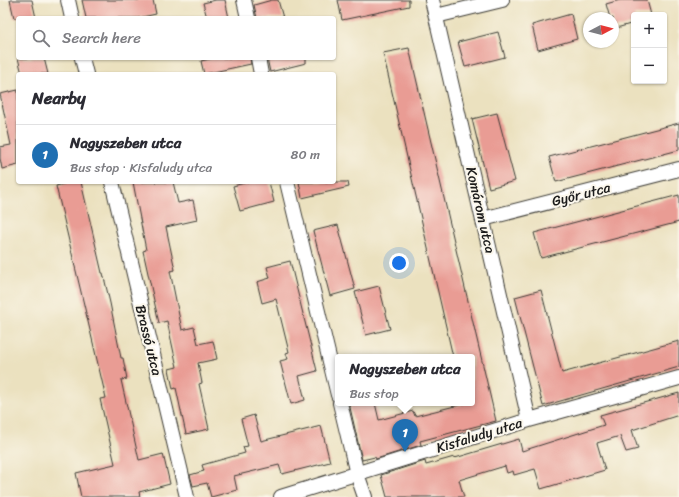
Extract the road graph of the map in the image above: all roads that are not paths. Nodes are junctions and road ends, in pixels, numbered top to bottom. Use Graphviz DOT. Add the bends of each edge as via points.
graph roads {
  1 [pos="68,0"];
  2 [pos="244,0"];
  3 [pos="432,0"];
  4 [pos="502,0"];
  5 [pos="72,16"];
  6 [pos="248,16"];
  7 [pos="436,16"];
  8 [pos="82,60"];
  9 [pos="258,60"];
  10 [pos="86,72"];
  11 [pos="261,72"];
  12 [pos="679,169"];
  13 [pos="112,184"];
  14 [pos="287,184"];
  15 [pos="483,219"];
  16 [pos="679,378"];
  17 [pos="335,382"];
  18 [pos="341,406"];
  19 [pos="529,420"];
  20 [pos="357,474"];
  21 [pos="187,497"];
  22 [pos="281,497"];
  23 [pos="365,497"];
  1 -- 5 [label="street"];
  2 -- 6 [label="street"];
  3 -- 7 [label="street, Komárom utca"];
  4 -- 7 [label="street"];
  7 -- 15 [label="street, Komárom utca"];
  8 -- 10 [label="street"];
  9 -- 11 [label="street"];
  12 -- 15 [label="street, Győr utca"];
  13 -- 21 [label="street, Brassó utca"];
  14 -- 17 [label="street"];
  15 -- 19 [label="street, Komárom utca"];
  16 -- 19 [label="street, Kisfaludy utca"];
  18 -- 20 [label="street"];
  19 -- 20 [label="street, Kisfaludy utca"];
  20 -- 22 [label="street, Kisfaludy utca"];
  20 -- 23 [label="street"];
}
